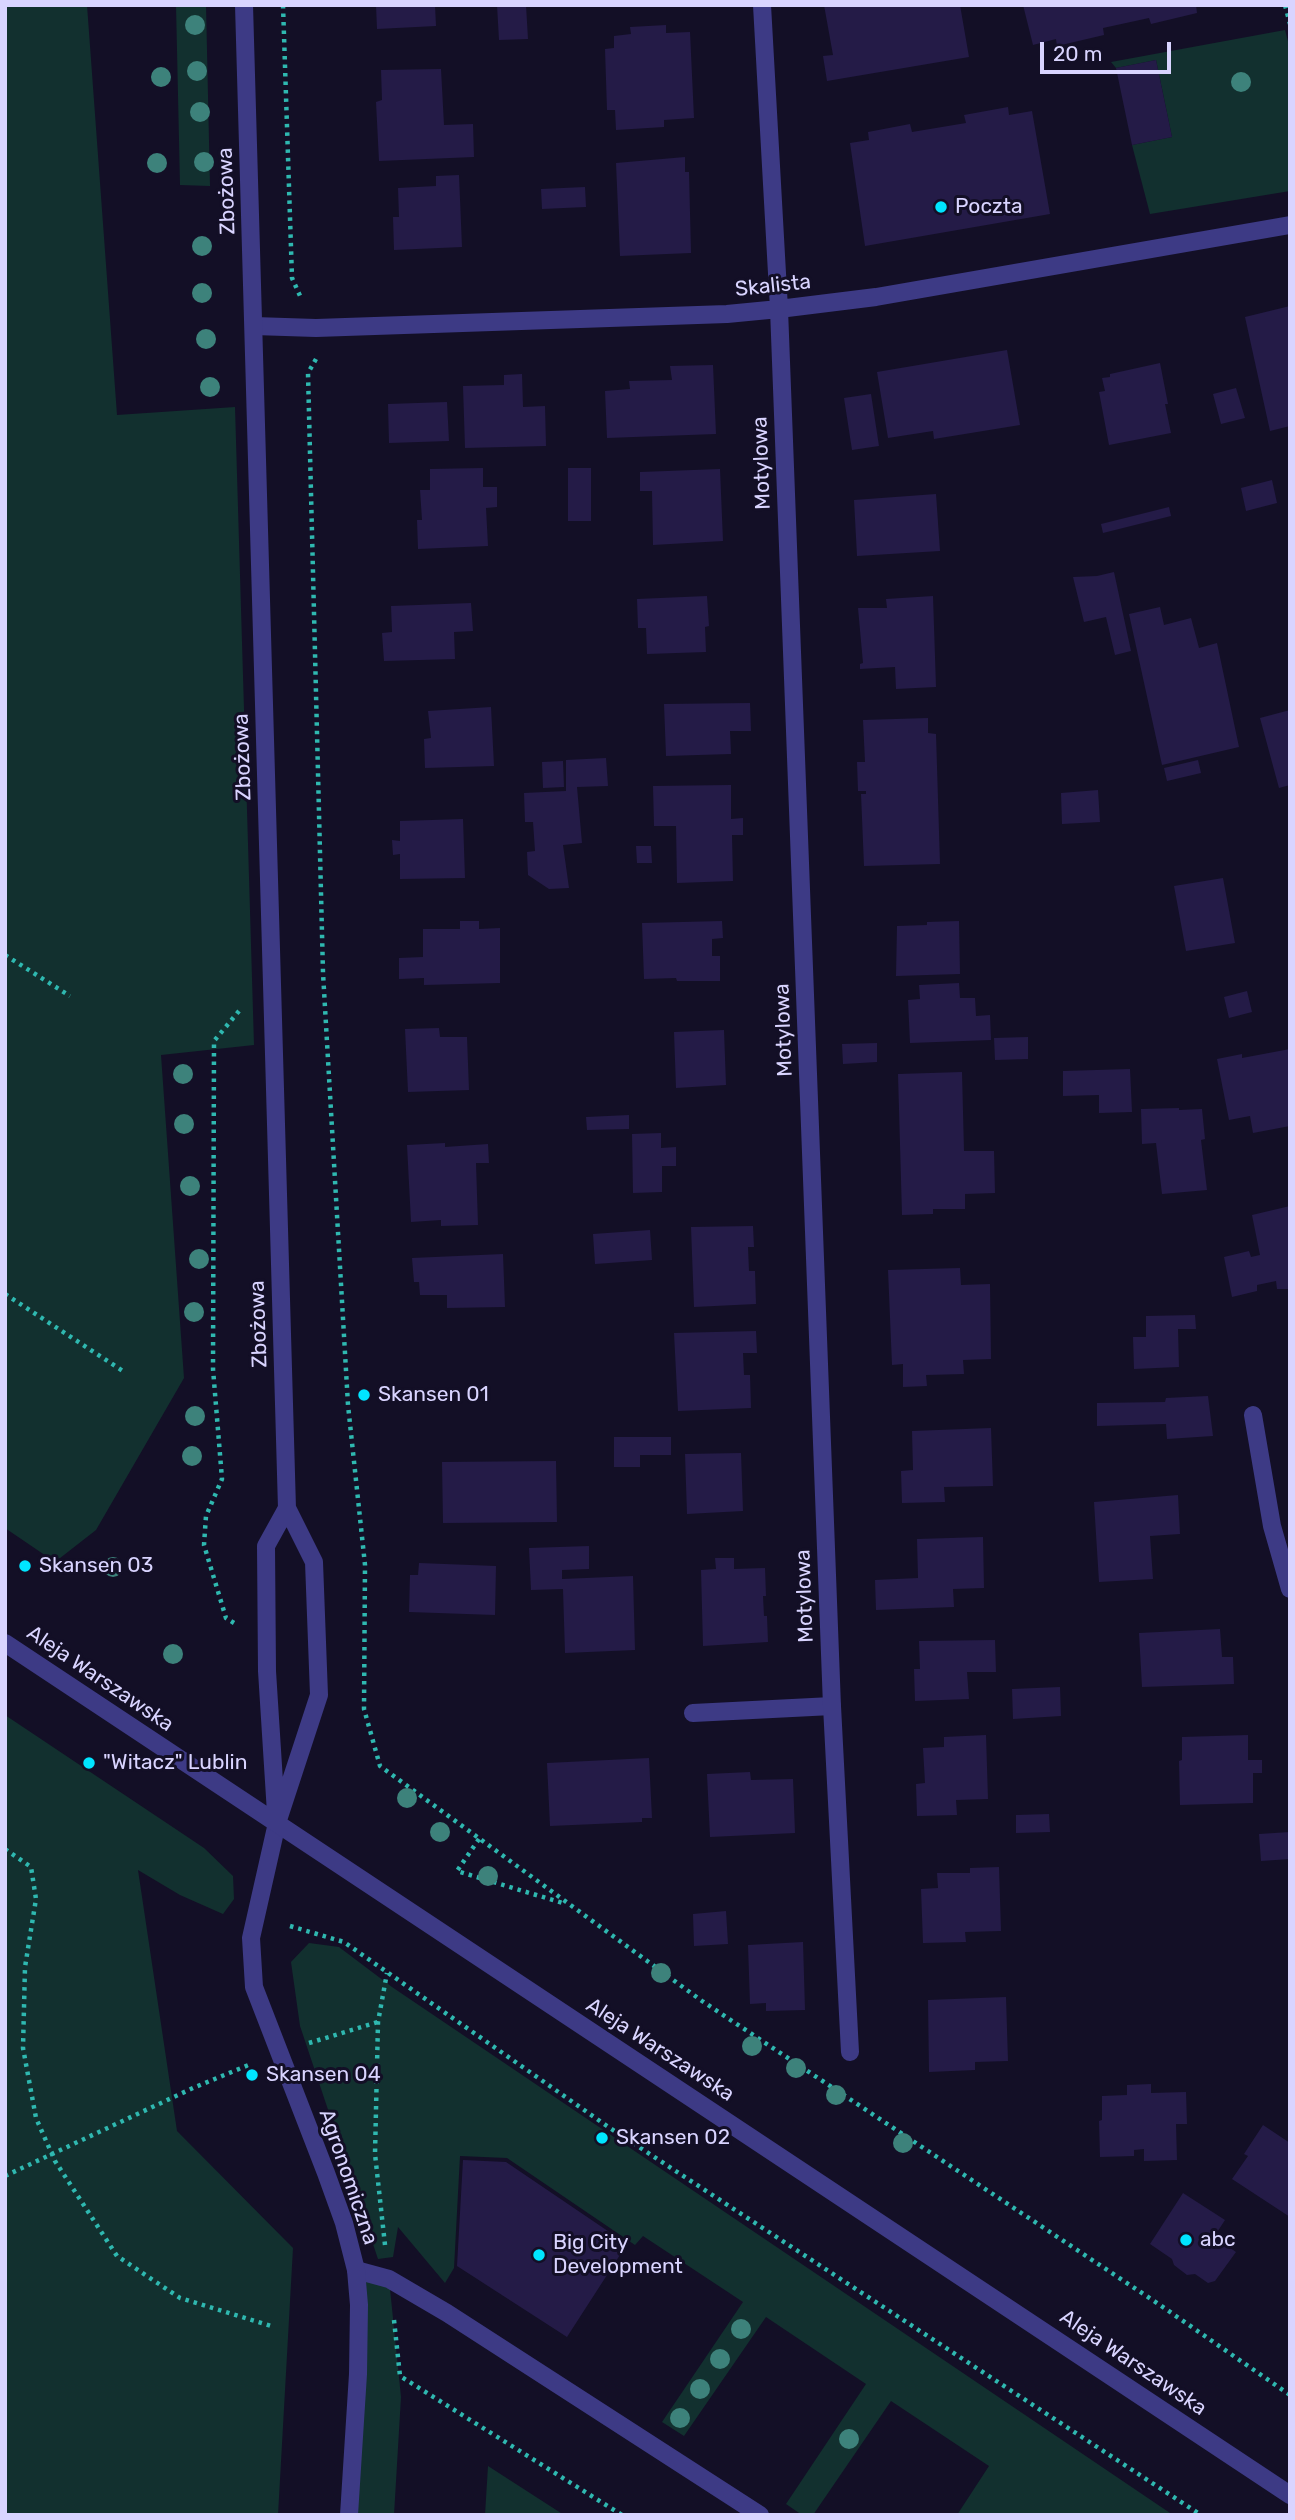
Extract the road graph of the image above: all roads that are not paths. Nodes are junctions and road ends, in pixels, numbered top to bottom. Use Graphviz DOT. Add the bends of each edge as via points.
graph roads {
  1 [pos="244,5"];
  2 [pos="762,5"];
  3 [pos="1290,225"];
  4 [pos="779,309"];
  5 [pos="254,326"];
  6 [pos="1253,1415"];
  7 [pos="287,1508"];
  8 [pos="1290,1589"];
  9 [pos="5,1643"];
  10 [pos="832,1706"];
  11 [pos="693,1713"];
  12 [pos="277,1823"];
  13 [pos="850,2052"];
  14 [pos="356,2270"];
  15 [pos="1290,2495"];
  16 [pos="349,2515"];
  17 [pos="760,2515"];
  1 -- 5 [label="street, Zbożowa"];
  2 -- 4 [label="street, Motylowa"];
  3 -- 4 [label="street, Skalista" via="876,297"];
  4 -- 5 [label="street, Skalista" via="316,328"];
  4 -- 10 [label="street, Motylowa"];
  5 -- 7 [label="street, Zbożowa"];
  6 -- 8 [label="street" via="1272,1526"];
  7 -- 12 [label="street" via="266,1546 267,1671"];
  7 -- 12 [label="street, Zbożowa" via="314,1562 319,1695"];
  9 -- 12 [label="street, Aleja Warszawska"];
  10 -- 11 [label="street"];
  10 -- 13 [label="street, Motylowa"];
  12 -- 14 [label="street, Agronomiczna" via="251,1938 254,1987 326,2173"];
  12 -- 15 [label="street, Aleja Warszawska"];
  14 -- 16 [label="street, Agronomiczna" via="358,2374"];
  14 -- 17 [label="street" via="389,2279 447,2312"];
}
